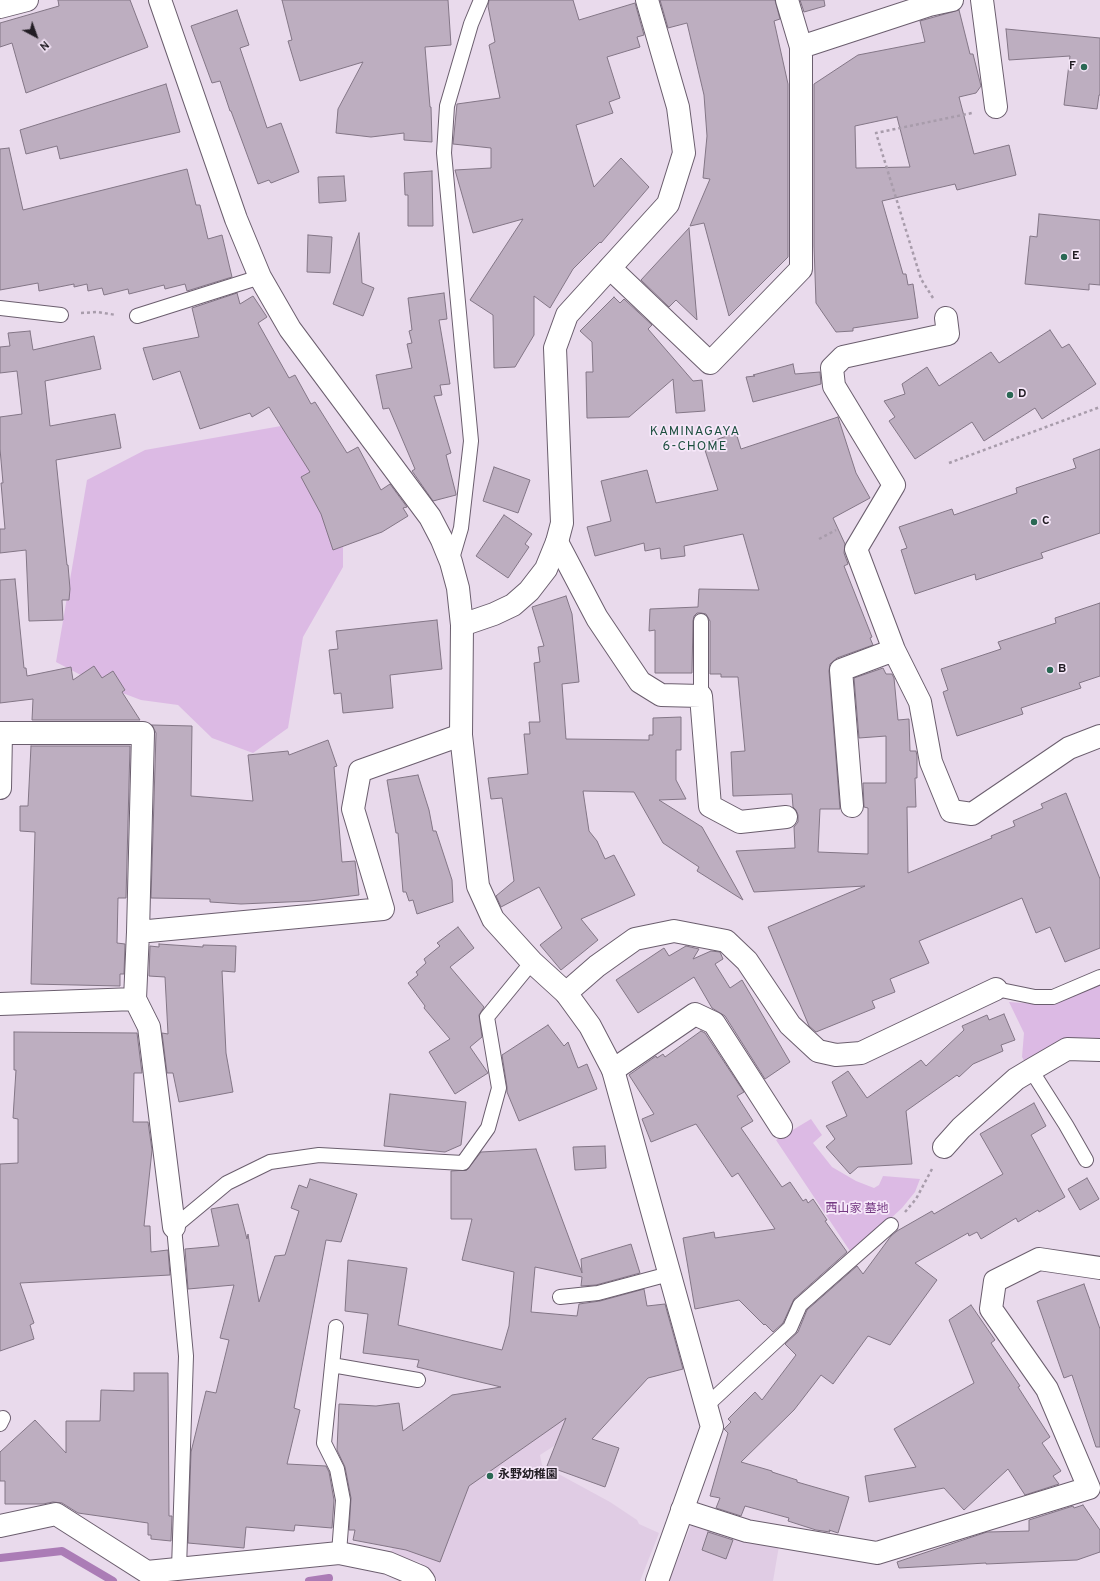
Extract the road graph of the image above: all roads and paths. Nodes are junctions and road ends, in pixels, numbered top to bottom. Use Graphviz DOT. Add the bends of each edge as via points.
graph roads {
  1 [pos="26,0"];
  2 [pos="160,0"];
  3 [pos="481,0"];
  4 [pos="647,0"];
  5 [pos="787,0"];
  6 [pos="952,0"];
  7 [pos="982,0"];
  8 [pos="928,3"];
  9 [pos="0,7"];
  10 [pos="801,47"];
  11 [pos="996,107"];
  12 [pos="610,268"];
  13 [pos="260,277"];
  14 [pos="921,279"];
  15 [pos="0,308"];
  16 [pos="82,313"];
  17 [pos="61,315"];
  18 [pos="111,315"];
  19 [pos="137,316"];
  20 [pos="946,318"];
  21 [pos="1100,407"];
  22 [pos="949,463"];
  23 [pos="837,530"];
  24 [pos="819,539"];
  25 [pos="557,542"];
  26 [pos="451,562"];
  27 [pos="701,621"];
  28 [pos="462,625"];
  29 [pos="894,650"];
  30 [pos="701,696"];
  31 [pos="1,733"];
  32 [pos="461,735"];
  33 [pos="1100,736"];
  34 [pos="0,788"];
  35 [pos="852,806"];
  36 [pos="786,817"];
  37 [pos="138,932"];
  38 [pos="532,962"];
  39 [pos="1100,977"];
  40 [pos="996,989"];
  41 [pos="566,993"];
  42 [pos="135,999"];
  43 [pos="0,1004"];
  44 [pos="1100,1050"];
  45 [pos="613,1070"];
  46 [pos="1031,1070"];
  47 [pos="781,1127"];
  48 [pos="944,1147"];
  49 [pos="1086,1160"];
  50 [pos="891,1225"];
  51 [pos="174,1227"];
  52 [pos="1100,1268"];
  53 [pos="669,1274"];
  54 [pos="560,1297"];
  55 [pos="336,1327"];
  56 [pos="332,1365"];
  57 [pos="418,1380"];
  58 [pos="706,1406"];
  59 [pos="1095,1486"];
  60 [pos="682,1510"];
  61 [pos="0,1526"];
  62 [pos="339,1553"];
  63 [pos="179,1568"];
  64 [pos="424,1581"];
  65 [pos="657,1581"];
  1 -- 9 [label="street"];
  2 -- 13 [label="street" via="236,219"];
  3 -- 26 [label="lane" via="471,24 447,106 444,153 471,441 461,528"];
  4 -- 12 [label="street" via="678,107 684,153 668,204"];
  5 -- 10 [label="street"];
  6 -- 8 [label="street"];
  7 -- 11 [label="street"];
  8 -- 10 [label="street"];
  10 -- 12 [label="street" via="801,268 710,363"];
  11 -- 14 [label="path" via="876,134"];
  12 -- 25 [label="street" via="567,315 555,348 562,523"];
  13 -- 19 [label="lane"];
  13 -- 26 [label="street" via="290,329 430,517"];
  15 -- 17 [label="lane"];
  16 -- 18 [label="path" via="98,312"];
  20 -- 29 [label="street" via="948,334 843,357 832,368 834,386 894,485 856,549"];
  21 -- 22 [label="path"];
  23 -- 24 [label="path"];
  25 -- 28 [label="street" via="546,569 529,591 513,605"];
  25 -- 30 [label="street" via="597,618 640,682 661,695"];
  26 -- 28 [label="street" via="458,588"];
  27 -- 30 [label="lane"];
  28 -- 32 [label="street"];
  29 -- 33 [label="street" via="920,702 931,762 951,810 972,814 1069,748"];
  29 -- 35 [label="street" via="841,670"];
  30 -- 36 [label="street" via="710,806 740,822"];
  31 -- 34 [label="street"];
  31 -- 37 [label="street" via="142,733"];
  32 -- 37 [label="street" via="360,771 353,809 384,909"];
  32 -- 38 [label="street" via="478,886 493,919"];
  37 -- 42 [label="street"];
  38 -- 41 [label="street"];
  38 -- 51 [label="lane" via="487,1017 499,1088 488,1128 462,1163 320,1155 270,1162 227,1182"];
  39 -- 40 [label="lane" via="1053,997 1035,997"];
  40 -- 41 [label="street" via="861,1053 836,1055 818,1051 790,1025 747,961 726,941 674,930 635,938"];
  41 -- 45 [label="street" via="590,1026"];
  42 -- 43 [label="street"];
  42 -- 51 [label="street" via="149,1027"];
  44 -- 46 [label="street" via="1067,1049"];
  45 -- 47 [label="street" via="695,1014 714,1023"];
  45 -- 53 [label="street"];
  46 -- 48 [label="street" via="1016,1079 961,1128"];
  46 -- 49 [label="lane"];
  48 -- 50 [label="path" via="916,1199"];
  50 -- 58 [label="lane" via="800,1305 790,1328"];
  51 -- 63 [label="lane" via="186,1356"];
  52 -- 59 [label="street" via="1038,1259 995,1281 991,1309 1047,1389"];
  53 -- 54 [label="lane" via="598,1293"];
  53 -- 58 [label="street"];
  55 -- 56 [label="lane"];
  56 -- 57 [label="lane"];
  56 -- 62 [label="lane" via="324,1443 337,1468 343,1500"];
  58 -- 60 [label="street" via="712,1428"];
  59 -- 60 [label="street" via="877,1553 747,1531"];
  60 -- 65 [label="street"];
  61 -- 63 [label="street" via="56,1514 147,1572"];
  62 -- 63 [label="street"];
  62 -- 64 [label="street" via="388,1563 421,1577"];
}
